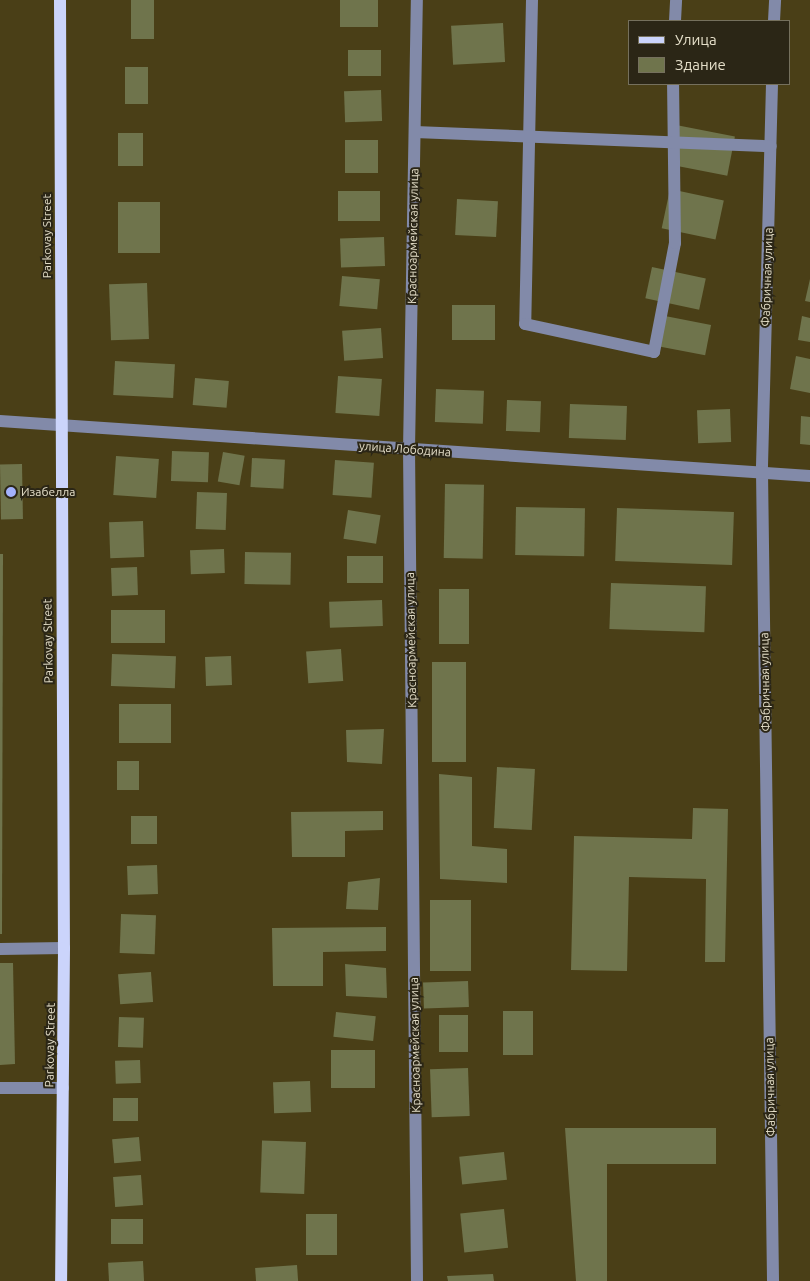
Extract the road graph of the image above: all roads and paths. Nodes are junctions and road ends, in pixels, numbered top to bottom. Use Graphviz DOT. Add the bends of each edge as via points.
graph roads {
  1 [pos="60,0"];
  2 [pos="417,0"];
  3 [pos="532,0"];
  4 [pos="676,0"];
  5 [pos="775,0"];
  6 [pos="675,20"];
  7 [pos="774,20"];
  8 [pos="673,85"];
  9 [pos="772,85"];
  10 [pos="415,132"];
  11 [pos="530,137"];
  12 [pos="670,142"];
  13 [pos="771,146"];
  14 [pos="0,421"];
  15 [pos="61,422"];
  16 [pos="409,450"];
  17 [pos="762,472"];
  18 [pos="810,476"];
  19 [pos="64,948"];
  20 [pos="0,949"];
  21 [pos="0,1088"];
  22 [pos="63,1088"];
  23 [pos="61,1281"];
  24 [pos="417,1281"];
  25 [pos="773,1281"];
  1 -- 15 [label="main road, Parkovay Street"];
  2 -- 10 [label="street, Красноармейская улица"];
  3 -- 11 [label="street"];
  4 -- 6 [label="street"];
  5 -- 7 [label="street"];
  8 -- 12 [label="street"];
  9 -- 13 [label="street, Фабричная улица"];
  10 -- 11 [label="street"];
  10 -- 16 [label="street, Красноармейская улица"];
  11 -- 12 [label="street"];
  11 -- 12 [label="street" via="525,324 654,352 675,243"];
  12 -- 13 [label="street"];
  13 -- 17 [label="street, Фабричная улица"];
  14 -- 15 [label="street, улица Лободина"];
  15 -- 16 [label="street, улица Лободина"];
  15 -- 19 [label="main road, Parkovay Street"];
  16 -- 17 [label="street, улица Лободина"];
  16 -- 24 [label="street, Красноармейская улица"];
  17 -- 18 [label="street, улица Лободина"];
  17 -- 25 [label="street, Фабричная улица"];
  19 -- 20 [label="street"];
  19 -- 22 [label="main road, Parkovay Street"];
  21 -- 22 [label="street"];
  22 -- 23 [label="main road, Parkovay Street"];
}
